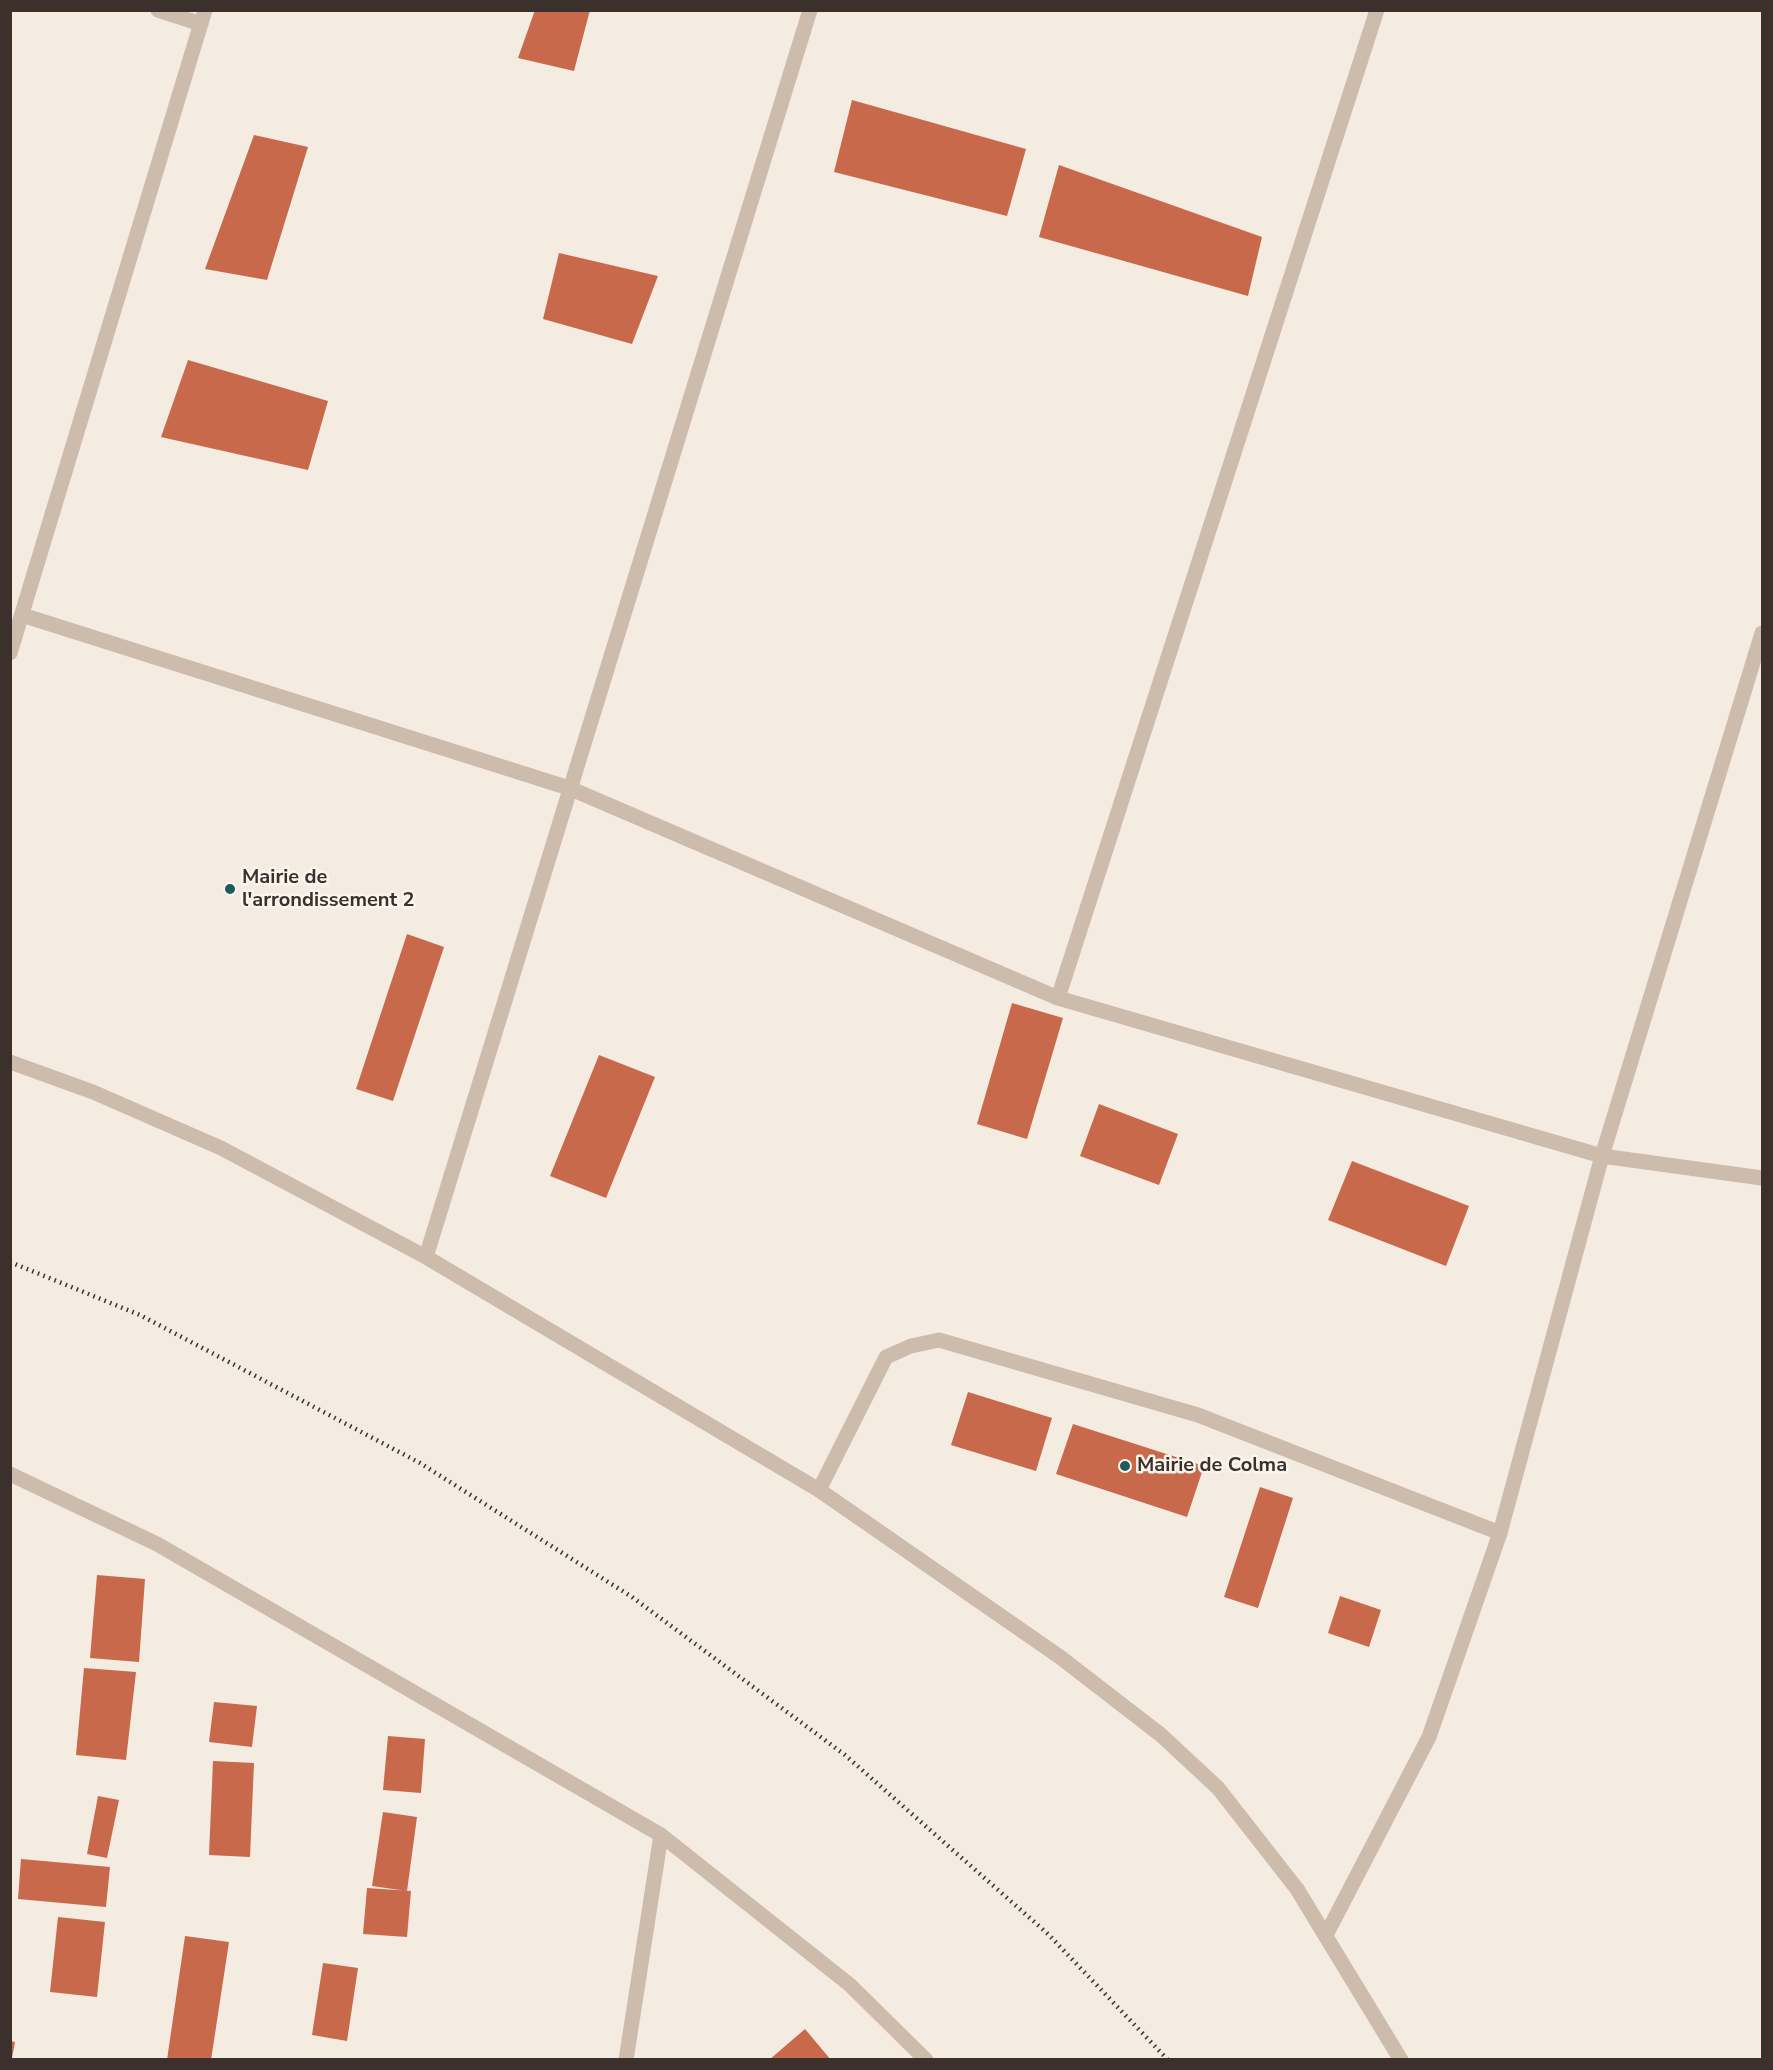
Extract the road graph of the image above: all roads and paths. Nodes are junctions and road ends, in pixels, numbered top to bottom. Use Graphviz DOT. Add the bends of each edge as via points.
graph roads {
  1 [pos="158,10"];
  2 [pos="810,10"];
  3 [pos="1377,10"];
  4 [pos="203,17"];
  5 [pos="22,615"];
  6 [pos="1762,633"];
  7 [pos="10,652"];
  8 [pos="569,788"];
  9 [pos="1058,998"];
  10 [pos="10,1062"];
  11 [pos="1602,1156"];
  12 [pos="1762,1178"];
  13 [pos="426,1257"];
  14 [pos="10,1474"];
  15 [pos="819,1490"];
  16 [pos="1500,1533"];
  17 [pos="661,1835"];
  18 [pos="1326,1935"];
  19 [pos="626,2060"];
  20 [pos="926,2060"];
  21 [pos="1401,2060"];
  1 -- 4 [label="street"];
  2 -- 8 [label="street"];
  3 -- 9 [label="street"];
  4 -- 5 [label="street"];
  5 -- 7 [label="street"];
  5 -- 8 [label="street"];
  6 -- 11 [label="street"];
  8 -- 9 [label="street"];
  8 -- 13 [label="street"];
  9 -- 11 [label="street"];
  10 -- 13 [label="street" via="93,1092 221,1148"];
  11 -- 12 [label="street"];
  11 -- 16 [label="street"];
  13 -- 15 [label="street"];
  14 -- 17 [label="street" via="157,1544"];
  15 -- 16 [label="street" via="886,1357 939,1340 1198,1415"];
  15 -- 18 [label="street" via="1060,1657 1161,1735 1218,1788 1297,1889"];
  16 -- 18 [label="street" via="1429,1737"];
  17 -- 19 [label="street"];
  17 -- 20 [label="street" via="850,1985"];
  18 -- 21 [label="street"];
}
